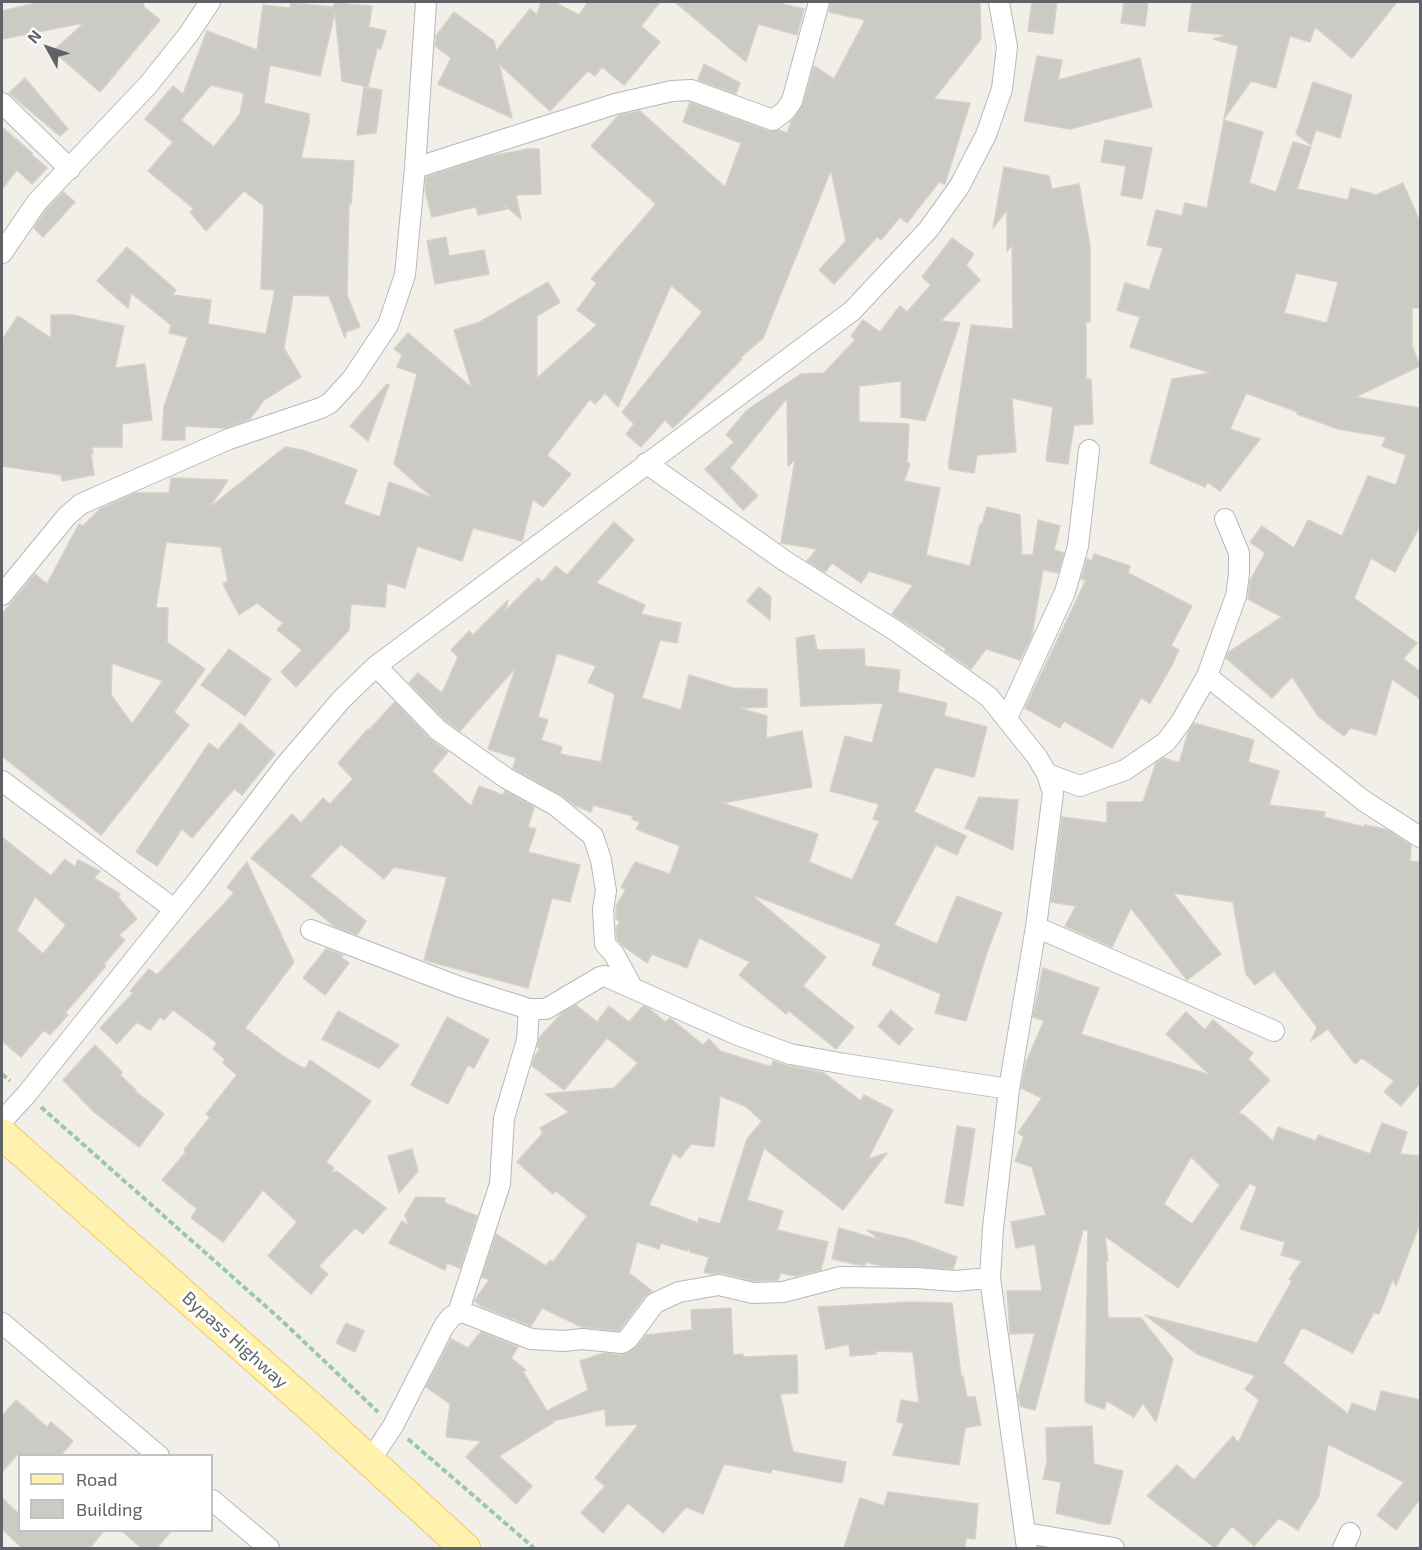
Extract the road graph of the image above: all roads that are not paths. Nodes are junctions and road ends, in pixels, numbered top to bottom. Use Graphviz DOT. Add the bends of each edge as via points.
graph roads {
  1 [pos="210,2"];
  2 [pos="426,2"];
  3 [pos="819,2"];
  4 [pos="999,2"];
  5 [pos="2,103"];
  6 [pos="415,168"];
  7 [pos="70,169"];
  8 [pos="2,253"];
  9 [pos="1089,450"];
  10 [pos="646,463"];
  11 [pos="1225,519"];
  12 [pos="2,595"];
  13 [pos="376,666"];
  14 [pos="1207,676"];
  15 [pos="1007,718"];
  16 [pos="1047,774"];
  17 [pos="2,782"];
  18 [pos="1420,837"];
  19 [pos="174,909"];
  20 [pos="1036,927"];
  21 [pos="311,930"];
  22 [pos="630,985"];
  23 [pos="529,1010"];
  24 [pos="1274,1031"];
  25 [pos="1009,1089"];
  26 [pos="2,1121"];
  27 [pos="2,1134"];
  28 [pos="990,1278"];
  29 [pos="458,1313"];
  30 [pos="2,1323"];
  31 [pos="158,1454"];
  32 [pos="369,1462"];
  33 [pos="213,1501"];
  34 [pos="1026,1541"];
  35 [pos="269,1548"];
  36 [pos="465,1548"];
  37 [pos="1114,1548"];
  1 -- 7 [label="street" via="148,85"];
  2 -- 6 [label="street"];
  3 -- 6 [label="street" via="792,101 773,120 691,90 672,91 615,104"];
  4 -- 10 [label="street" via="1007,47 1002,89 987,135 959,187 928,230 852,311"];
  5 -- 7 [label="street"];
  6 -- 12 [label="street" via="405,275 388,325 352,380 330,403 229,439 81,504"];
  7 -- 8 [label="street" via="29,212"];
  9 -- 15 [label="street" via="1078,546 1065,592"];
  10 -- 13 [label="street"];
  10 -- 15 [label="street" via="785,561 896,631 989,697"];
  11 -- 14 [label="street" via="1239,554 1239,574 1236,596"];
  13 -- 19 [label="street" via="284,766"];
  13 -- 22 [label="street" via="438,730 506,778 555,805 593,836 606,891 605,944"];
  14 -- 16 [label="street" via="1166,742 1125,770 1080,786"];
  14 -- 18 [label="street" via="1364,801"];
  15 -- 16 [label="street"];
  16 -- 20 [label="street" via="1053,794"];
  17 -- 19 [label="street"];
  19 -- 26 [label="street"];
  20 -- 24 [label="street"];
  20 -- 25 [label="street"];
  21 -- 23 [label="street"];
  22 -- 23 [label="street" via="611,976 600,977 546,1009"];
  22 -- 25 [label="street" via="738,1035 790,1054"];
  23 -- 29 [label="street" via="527,1040 504,1118 500,1184"];
  25 -- 28 [label="street"];
  27 -- 32 [label="main road, Bypass Highway"];
  28 -- 29 [label="street" via="955,1281 841,1277 783,1292 753,1293 719,1285 679,1292 655,1303 622,1343 531,1339"];
  28 -- 34 [label="street"];
  29 -- 32 [label="street" via="444,1326 393,1426"];
  30 -- 31 [label="street"];
  32 -- 36 [label="main road, Bypass Highway"];
  33 -- 35 [label="street"];
  34 -- 37 [label="street"];
}
